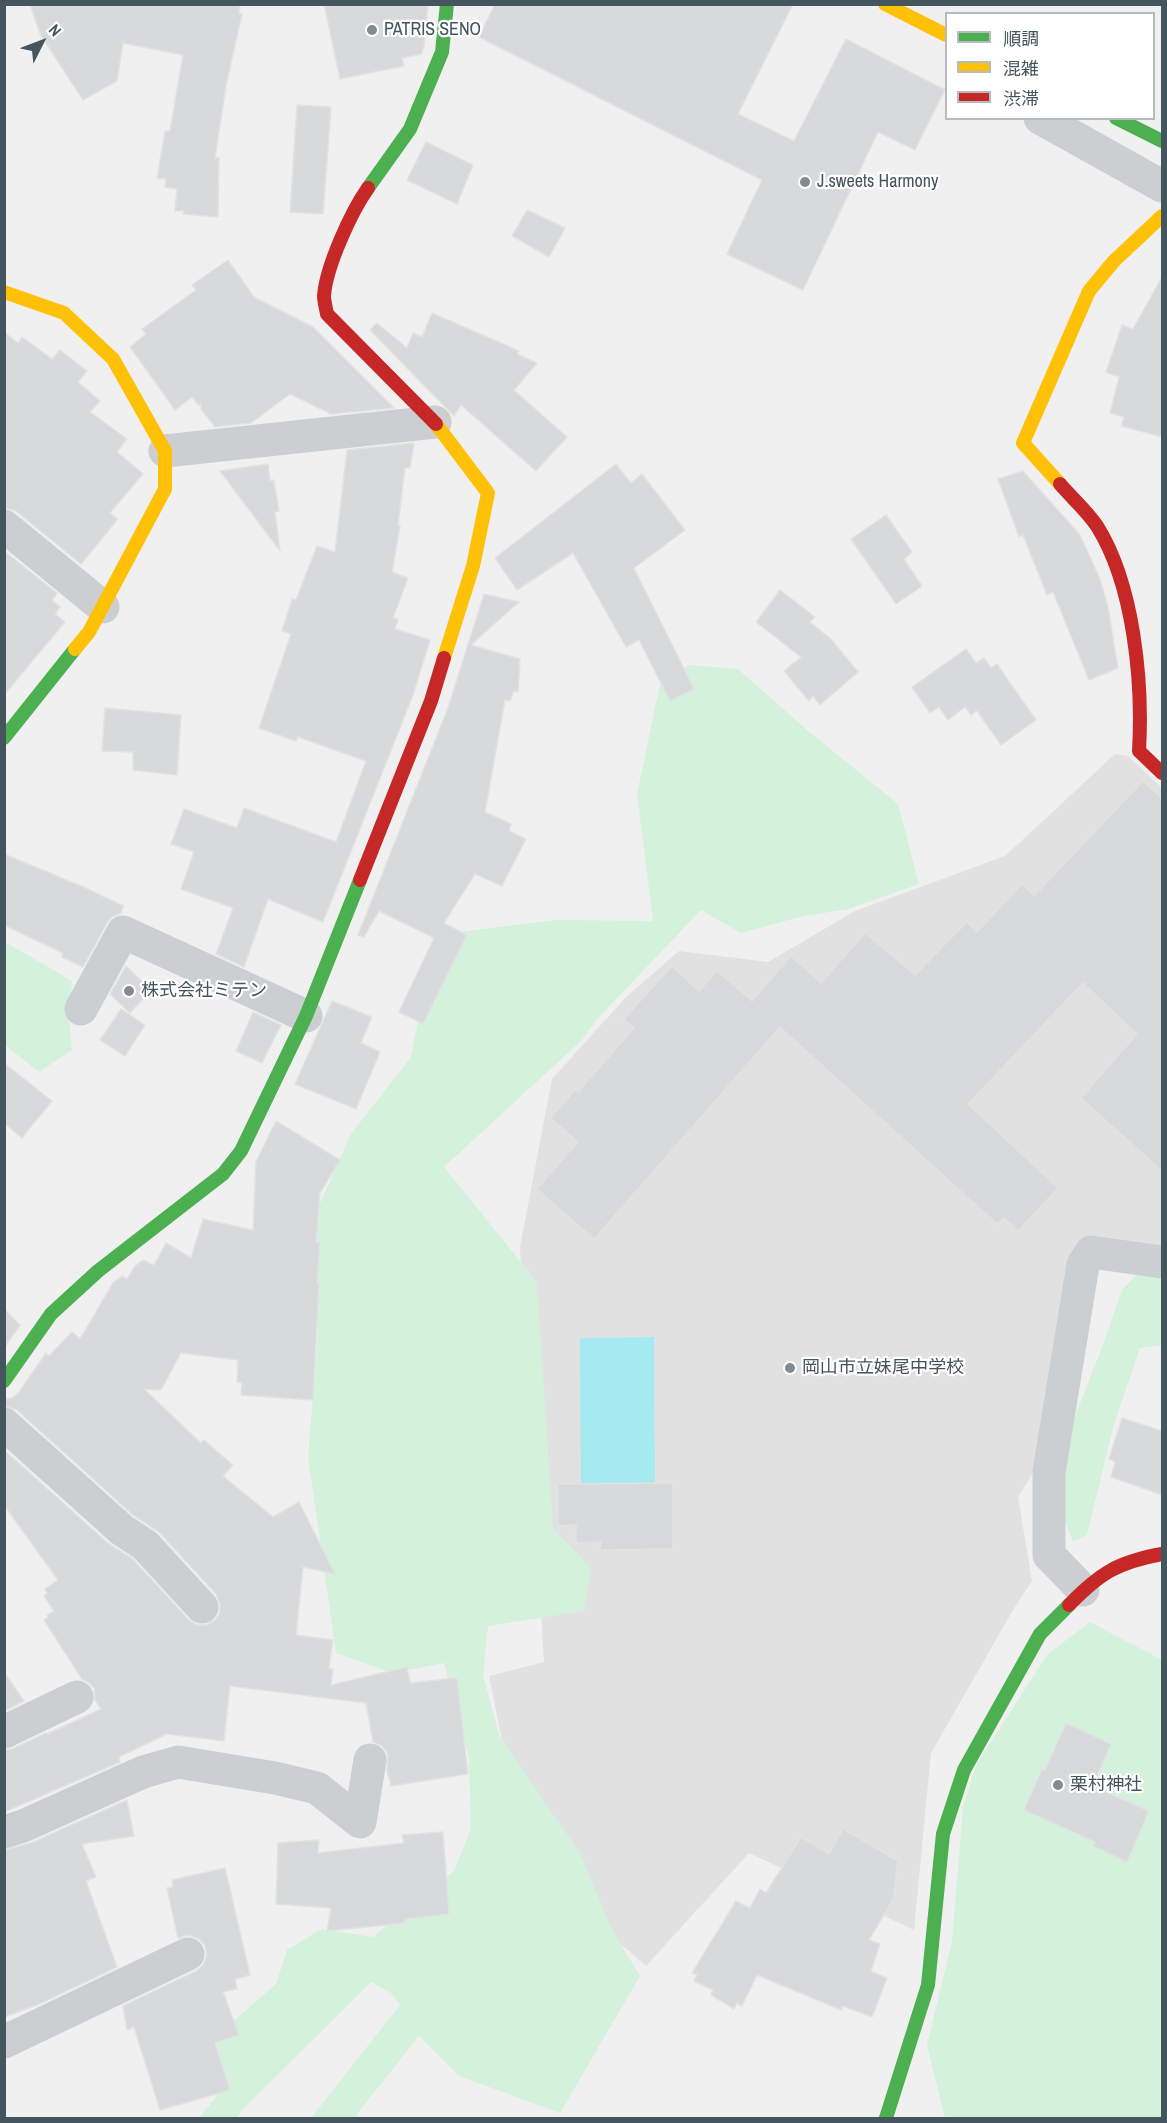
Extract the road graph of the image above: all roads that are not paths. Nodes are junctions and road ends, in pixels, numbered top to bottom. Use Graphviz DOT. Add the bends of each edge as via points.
graph roads {
  1 [pos="447,4"];
  2 [pos="885,4"];
  3 [pos="945,34"];
  4 [pos="1044,120"];
  5 [pos="1120,120"];
  6 [pos="1162,141"];
  7 [pos="1162,186"];
  8 [pos="1162,216"];
  9 [pos="4,292"];
  10 [pos="435,422"];
  11 [pos="165,451"];
  12 [pos="4,526"];
  13 [pos="103,606"];
  14 [pos="4,738"];
  15 [pos="1162,773"];
  16 [pos="81,1009"];
  17 [pos="306,1016"];
  18 [pos="1162,1262"];
  19 [pos="4,1381"];
  20 [pos="4,1424"];
  21 [pos="1162,1554"];
  22 [pos="1083,1590"];
  23 [pos="202,1607"];
  24 [pos="77,1697"];
  25 [pos="4,1732"];
  26 [pos="370,1760"];
  27 [pos="4,1832"];
  28 [pos="188,1954"];
  29 [pos="4,2042"];
  30 [pos="886,2118"];
  1 -- 10 [label="street" via="442,52 410,129 355,206 333,260 324,296 327,314"];
  2 -- 3 [label="street"];
  4 -- 7 [label="street"];
  5 -- 6 [label="street"];
  8 -- 15 [label="street" via="1089,291 1023,443 1094,523 1110,551 1126,603 1138,680 1142,729 1139,751"];
  9 -- 11 [label="street" via="64,313 113,359"];
  10 -- 11 [label="street"];
  10 -- 17 [label="street" via="488,493 475,555 431,701"];
  11 -- 13 [label="street" via="165,489"];
  12 -- 13 [label="street"];
  13 -- 14 [label="street" via="89,632"];
  16 -- 17 [label="street" via="123,932"];
  17 -- 19 [label="street" via="241,1151 223,1174 98,1271 51,1314"];
  18 -- 22 [label="street" via="1091,1252 1083,1264 1049,1472 1049,1555"];
  20 -- 23 [label="street" via="122,1530 145,1545"];
  21 -- 22 [label="street" via="1114,1567"];
  22 -- 30 [label="street" via="1040,1634 964,1770 943,1834 928,1984"];
  24 -- 25 [label="street"];
  26 -- 27 [label="street" via="360,1822 317,1788 178,1762 142,1772"];
  28 -- 29 [label="street"];
}
